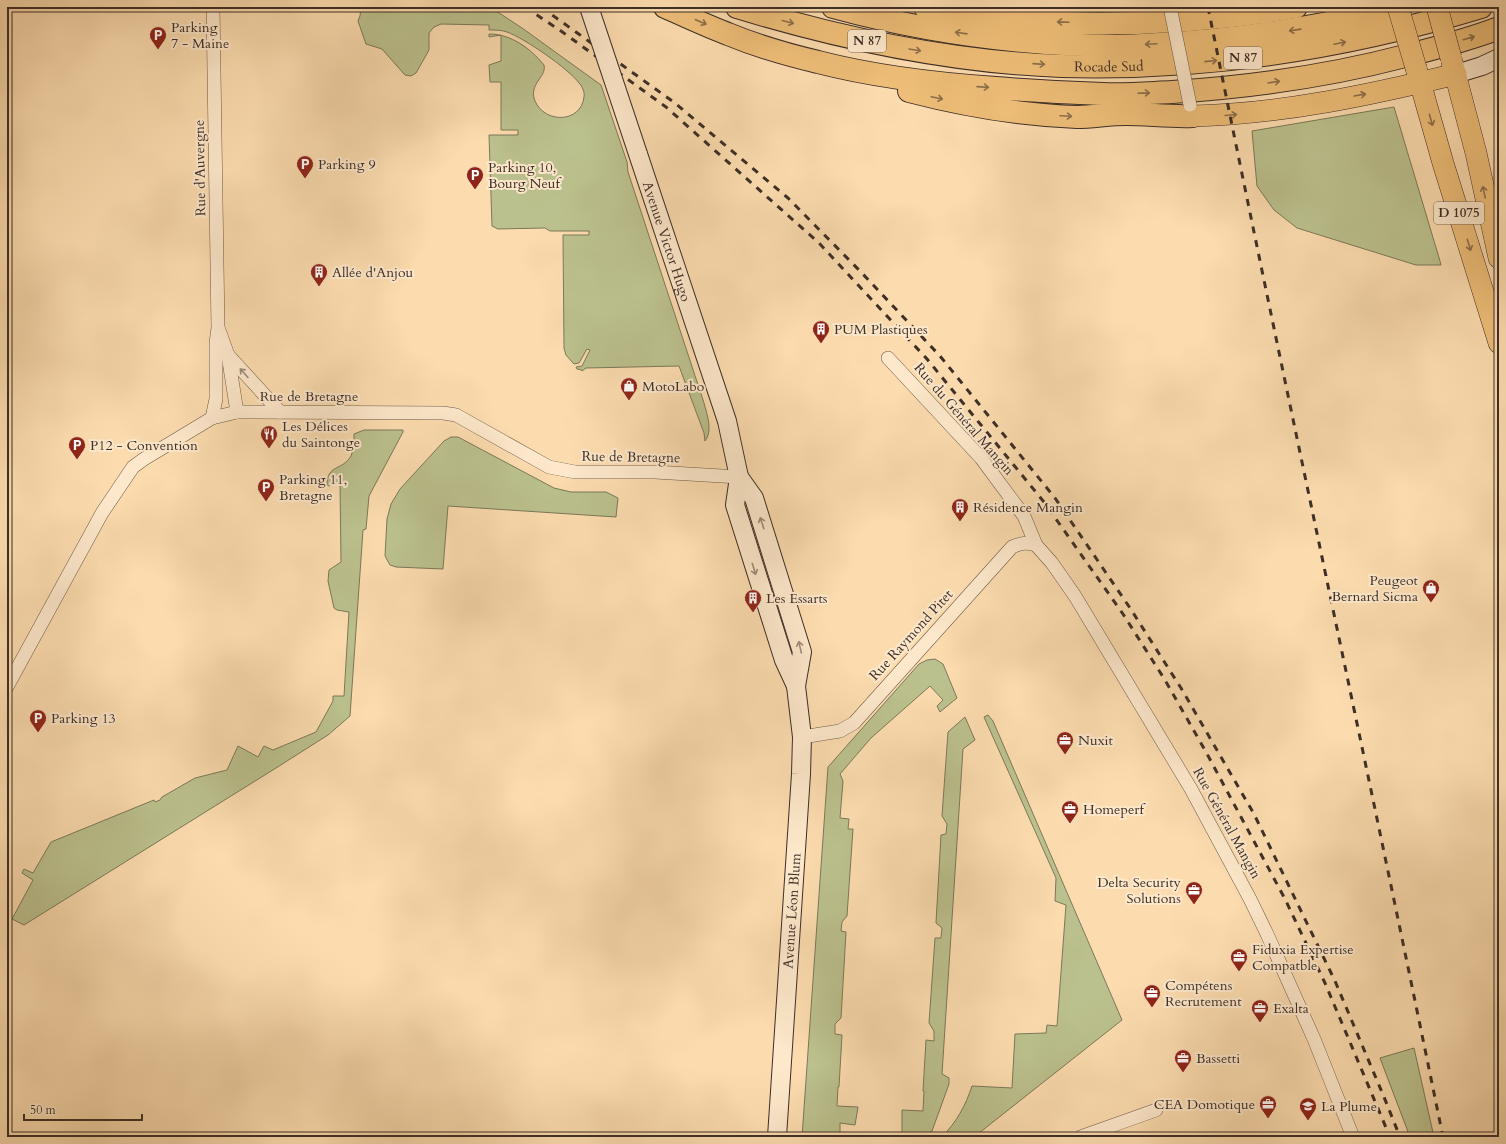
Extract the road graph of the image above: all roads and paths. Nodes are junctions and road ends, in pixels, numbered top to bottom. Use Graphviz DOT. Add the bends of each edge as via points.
graph roads {
  1 [pos="213,7"];
  2 [pos="589,7"];
  3 [pos="665,7"];
  4 [pos="737,7"];
  5 [pos="833,7"];
  6 [pos="925,7"];
  7 [pos="1170,7"];
  8 [pos="1296,7"];
  9 [pos="1437,7"];
  10 [pos="1481,7"];
  11 [pos="1400,13"];
  12 [pos="1499,28"];
  13 [pos="1499,58"];
  14 [pos="820,62"];
  15 [pos="1453,66"];
  16 [pos="1418,76"];
  17 [pos="1191,111"];
  18 [pos="1499,258"];
  19 [pos="218,328"];
  20 [pos="1499,343"];
  21 [pos="228,355"];
  22 [pos="888,358"];
  23 [pos="237,412"];
  24 [pos="280,412"];
  25 [pos="212,418"];
  26 [pos="739,477"];
  27 [pos="1036,545"];
  28 [pos="7,687"];
  29 [pos="802,737"];
  30 [pos="1156,1110"];
  31 [pos="777,1137"];
  32 [pos="1080,1137"];
  33 [pos="1353,1137"];
  1 -- 19 [label="street, Rue d'Auvergne"];
  2 -- 26 [label="street, Avenue Victor Hugo, bridge" via="725,415"];
  3 -- 14 [label="highway, one-way" via="730,35"];
  4 -- 10 [label="highway, Rocade Sud / N 87, one-way" via="859,40 928,52 1061,66 1193,63 1257,57 1309,49 1424,24"];
  11 -- 5 [label="highway, Rocade Sud / N 87, one-way" via="1255,36 1118,46 1059,44 938,30"];
  8 -- 6 [label="highway, one-way" via="1188,20 1102,23 981,16"];
  7 -- 17 [label="street, bridge"];
  9 -- 15 [label="main road, D 1075, bridge"];
  11 -- 16 [label="main road, D 1075, bridge"];
  14 -- 12 [label="highway, one-way" via="889,76 957,85 1030,91 1157,93 1211,90 1323,74 1375,64"];
  13 -- 15 [label="street" via="1482,66"];
  14 -- 17 [label="highway, one-way" via="858,77 930,96 1041,115 1171,116"];
  15 -- 16 [label="main road"];
  18 -- 15 [label="main road, D 1075, one-way" via="1476,153"];
  17 -- 16 [label="main road, one-way" via="1230,115 1293,107"];
  16 -- 20 [label="main road, D 1075, one-way"];
  19 -- 21 [label="street, Rue d'Auvergne"];
  19 -- 25 [label="street, Rue d'Auvergne" via="216,398"];
  21 -- 23 [label="street, Rue d'Auvergne"];
  24 -- 21 [label="street, Rue d'Auvergne, one-way"];
  22 -- 27 [label="street, Rue du Général Mangin" via="981,458 1024,516"];
  23 -- 24 [label="street, Rue de Bretagne"];
  23 -- 25 [label="street, Rue de Bretagne"];
  24 -- 26 [label="street, Rue de Bretagne" via="443,413 456,415 549,467 575,472 655,472"];
  25 -- 28 [label="street, Rue de Bretagne" via="133,467 102,513"];
  26 -- 29 [label="street, Avenue Léon Blum" via="735,505 782,652 796,686"];
  27 -- 29 [label="street, Rue Raymond Pitet" via="1019,543 1012,547 854,723 840,731"];
  27 -- 33 [label="street, Rue Général Mangin" via="1075,596 1213,829 1267,934 1314,1039"];
  29 -- 31 [label="street, Avenue Léon Blum"];
  30 -- 32 [label="street"];
}
